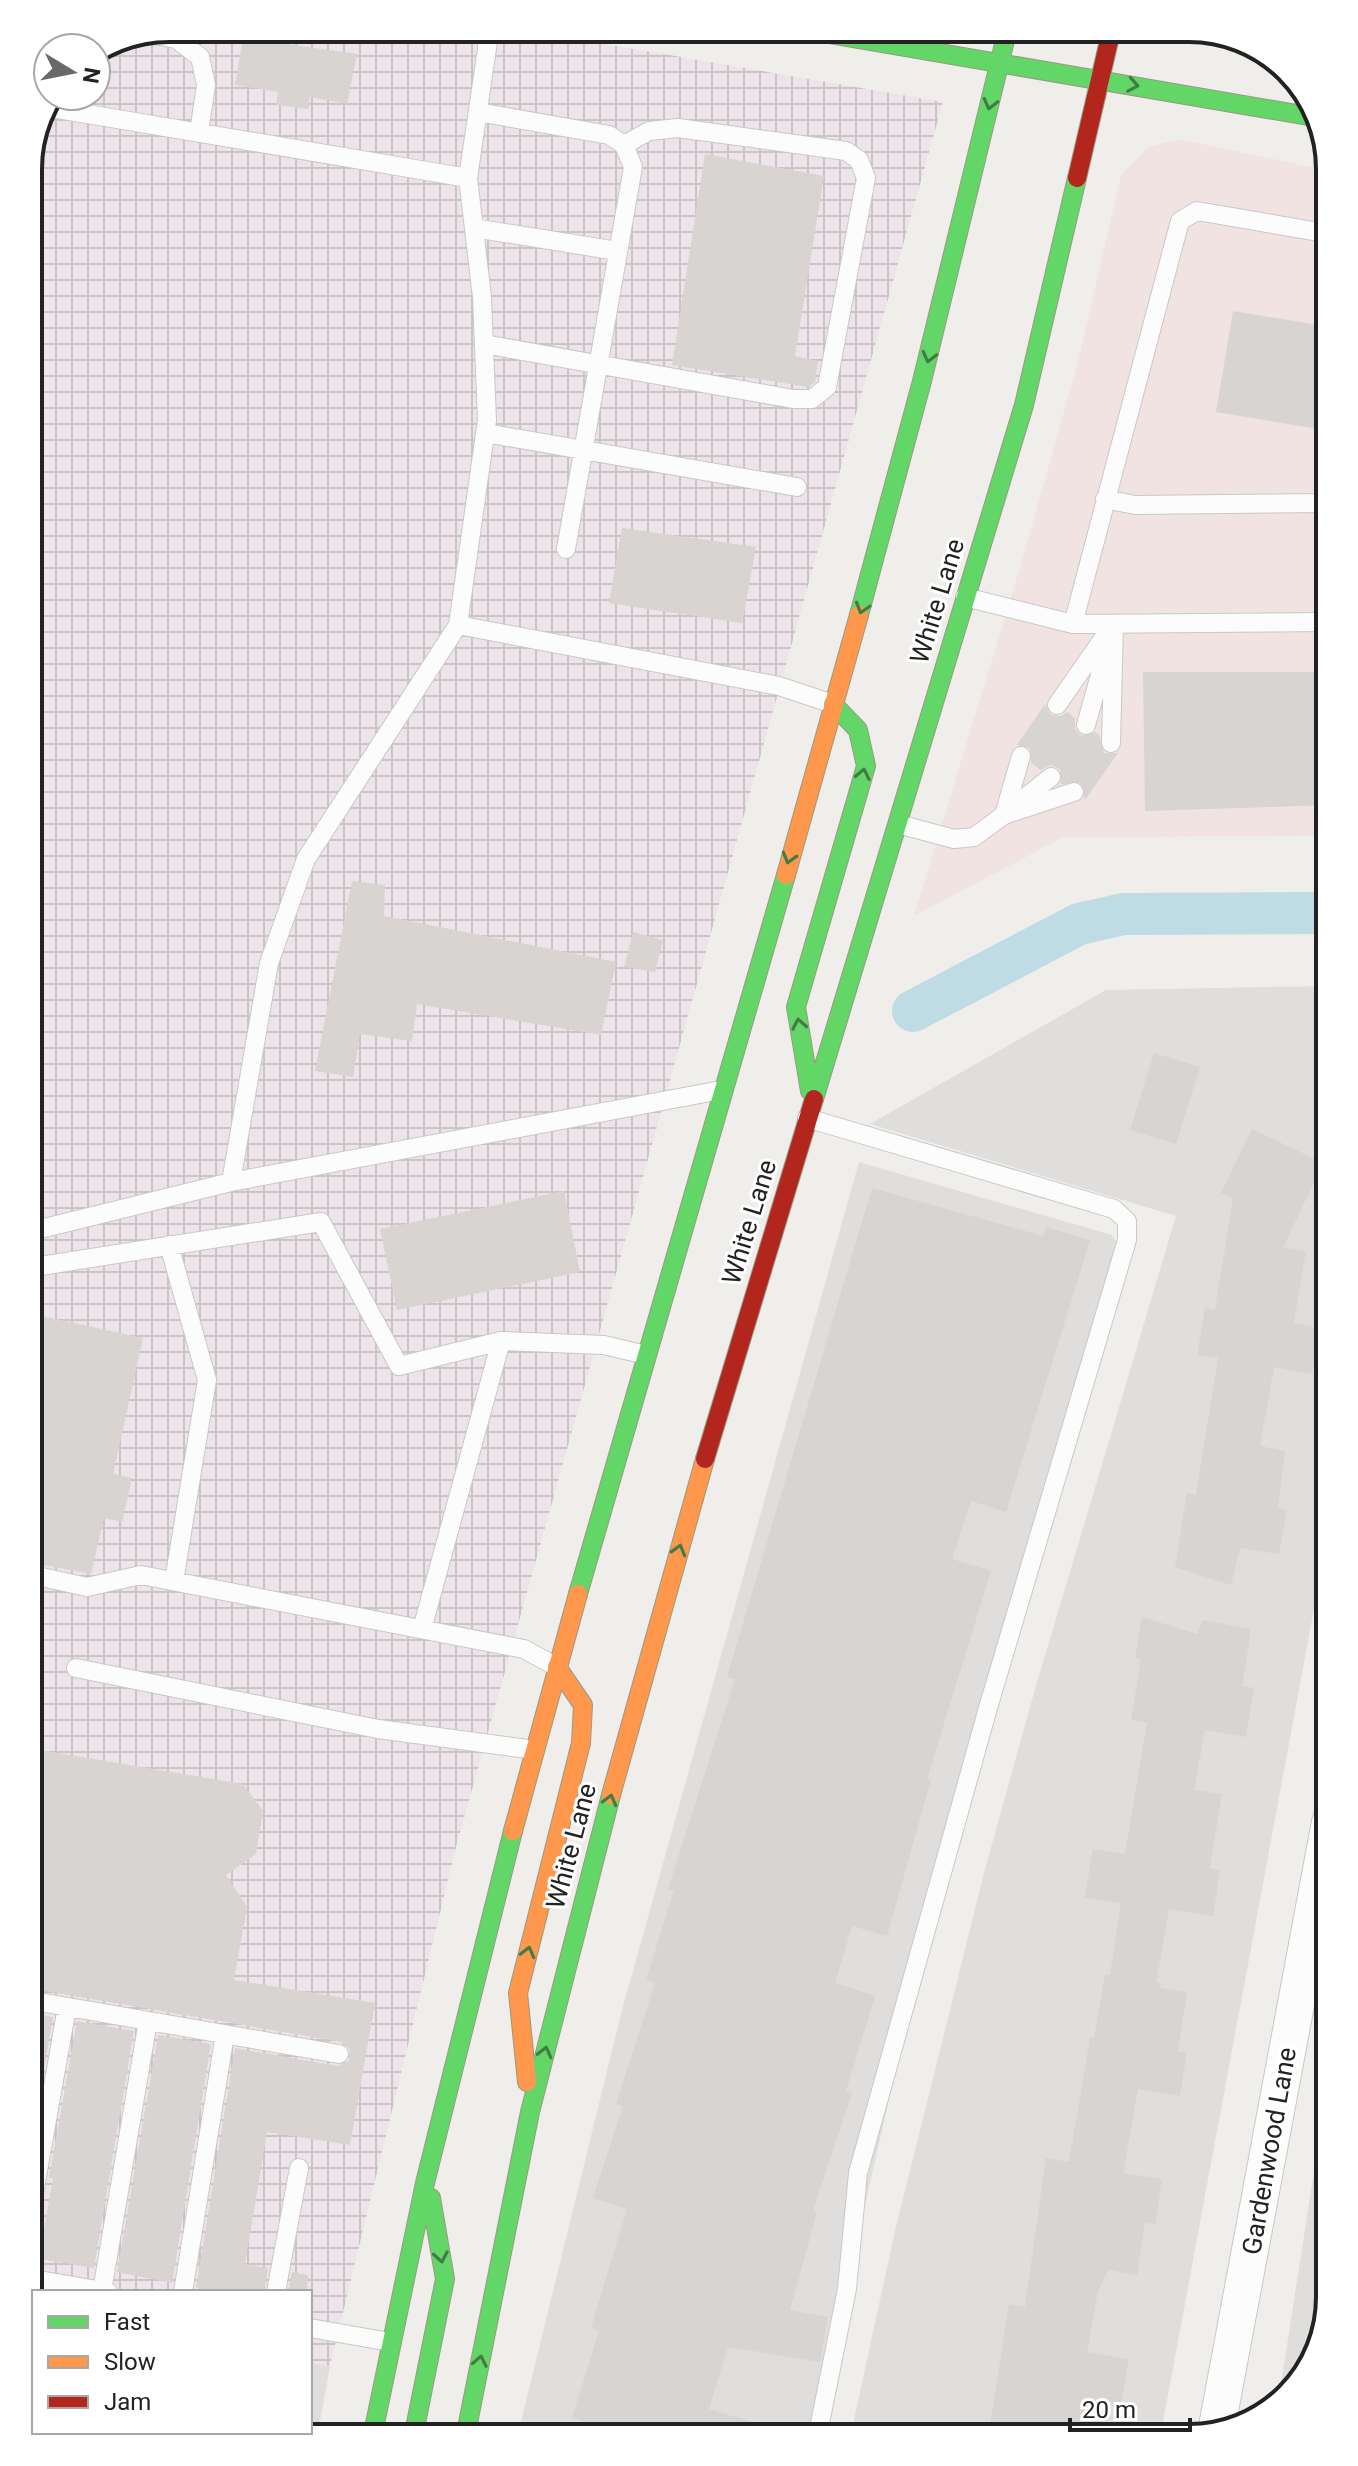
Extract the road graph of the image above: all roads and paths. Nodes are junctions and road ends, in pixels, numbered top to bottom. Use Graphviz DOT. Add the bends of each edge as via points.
graph roads {
  1 [pos="180,42"];
  2 [pos="488,42"];
  3 [pos="876,42"];
  4 [pos="1005,42"];
  5 [pos="1109,42"];
  6 [pos="1000,63"];
  7 [pos="1101,79"];
  8 [pos="77,112"];
  9 [pos="478,112"];
  10 [pos="1303,115"];
  11 [pos="199,132"];
  12 [pos="624,145"];
  13 [pos="468,178"];
  14 [pos="474,228"];
  15 [pos="1316,232"];
  16 [pos="617,251"];
  17 [pos="484,344"];
  18 [pos="598,363"];
  19 [pos="485,433"];
  20 [pos="582,450"];
  21 [pos="797,487"];
  22 [pos="1105,499"];
  23 [pos="1316,503"];
  24 [pos="566,549"];
  25 [pos="965,597"];
  26 [pos="1316,622"];
  27 [pos="1073,624"];
  28 [pos="1114,624"];
  29 [pos="458,625"];
  30 [pos="833,704"];
  31 [pos="1057,705"];
  32 [pos="1086,725"];
  33 [pos="1111,743"];
  34 [pos="1021,756"];
  35 [pos="1051,777"];
  36 [pos="1074,792"];
  37 [pos="1004,815"];
  38 [pos="897,823"];
  39 [pos="721,1090"];
  40 [pos="809,1110"];
  41 [pos="231,1182"];
  42 [pos="42,1229"];
  43 [pos="169,1245"];
  44 [pos="42,1266"];
  45 [pos="501,1341"];
  46 [pos="646,1355"];
  47 [pos="42,1577"];
  48 [pos="174,1581"];
  49 [pos="422,1629"];
  50 [pos="557,1667"];
  51 [pos="76,1668"];
  52 [pos="535,1750"];
  53 [pos="1316,1939"];
  54 [pos="42,2003"];
  55 [pos="67,2007"];
  56 [pos="148,2021"];
  57 [pos="225,2034"];
  58 [pos="339,2054"];
  59 [pos="530,2112"];
  60 [pos="42,2148"];
  61 [pos="299,2168"];
  62 [pos="428,2180"];
  63 [pos="42,2280"];
  64 [pos="99,2290"];
  65 [pos="105,2290"];
  66 [pos="183,2290"];
  67 [pos="276,2290"];
  68 [pos="312,2328"];
  69 [pos="390,2342"];
  70 [pos="1218,2420"];
  71 [pos="375,2424"];
  72 [pos="416,2424"];
  73 [pos="468,2424"];
  74 [pos="820,2424"];
  1 -- 11 [label="lane" via="200,57 206,85"];
  2 -- 9 [label="lane"];
  3 -- 6 [label="main road"];
  4 -- 6 [label="main road"];
  5 -- 7 [label="main road, White Lane"];
  6 -- 7 [label="main road"];
  6 -- 30 [label="main road, one-way" via="919,399"];
  7 -- 10 [label="main road, one-way"];
  7 -- 25 [label="main road, White Lane" via="1024,405"];
  8 -- 11 [label="lane"];
  9 -- 12 [label="lane" via="609,135"];
  9 -- 13 [label="lane"];
  11 -- 13 [label="lane"];
  12 -- 16 [label="lane" via="633,167"];
  12 -- 18 [label="lane" via="649,131 678,128 846,151 859,160 866,178 827,387 812,399"];
  13 -- 14 [label="lane"];
  14 -- 16 [label="lane"];
  14 -- 17 [label="lane"];
  15 -- 22 [label="lane" via="1197,211 1180,221"];
  16 -- 18 [label="lane"];
  17 -- 18 [label="lane"];
  17 -- 19 [label="lane"];
  18 -- 20 [label="lane"];
  19 -- 20 [label="lane"];
  19 -- 29 [label="lane"];
  20 -- 21 [label="lane"];
  20 -- 24 [label="lane"];
  22 -- 23 [label="lane" via="1135,505"];
  22 -- 27 [label="lane"];
  25 -- 27 [label="lane"];
  25 -- 38 [label="main road, White Lane"];
  26 -- 28 [label="lane"];
  27 -- 28 [label="lane"];
  28 -- 31 [label="lane"];
  28 -- 32 [label="lane"];
  28 -- 33 [label="lane"];
  29 -- 30 [label="lane" via="779,686"];
  29 -- 41 [label="lane" via="306,859 269,963"];
  30 -- 39 [label="main road, one-way"];
  40 -- 30 [label="main road, one-way" via="796,1007 866,766 858,730"];
  34 -- 37 [label="lane"];
  35 -- 37 [label="lane"];
  36 -- 37 [label="lane"];
  37 -- 38 [label="lane" via="974,837 954,839"];
  38 -- 40 [label="main road, White Lane"];
  39 -- 41 [label="lane"];
  39 -- 46 [label="main road"];
  59 -- 40 [label="main road, White Lane, one-way" via="637,1696"];
  40 -- 74 [label="lane" via="1114,1209 1127,1221 1127,1240 858,2173 847,2289"];
  41 -- 42 [label="lane"];
  43 -- 44 [label="lane"];
  43 -- 45 [label="lane" via="321,1222 399,1366"];
  43 -- 48 [label="lane" via="207,1380"];
  45 -- 46 [label="lane" via="604,1345"];
  45 -- 49 [label="lane"];
  46 -- 50 [label="main road"];
  47 -- 48 [label="lane" via="87,1587 141,1575"];
  48 -- 49 [label="lane"];
  49 -- 50 [label="lane" via="524,1649"];
  50 -- 52 [label="main road"];
  59 -- 50 [label="main road, one-way" via="518,1993 581,1743 583,1705"];
  51 -- 52 [label="lane" via="378,1729"];
  52 -- 62 [label="main road"];
  53 -- 70 [label="street, Gardenwood Lane"];
  54 -- 55 [label="lane"];
  55 -- 56 [label="lane"];
  55 -- 60 [label="lane"];
  56 -- 57 [label="lane"];
  56 -- 65 [label="lane"];
  57 -- 58 [label="lane"];
  57 -- 66 [label="lane"];
  73 -- 59 [label="main road, White Lane, one-way"];
  61 -- 67 [label="lane"];
  62 -- 69 [label="main road"];
  62 -- 72 [label="main road, one-way" via="445,2279"];
  63 -- 64 [label="lane"];
  68 -- 69 [label="lane"];
  69 -- 71 [label="main road"];
}
